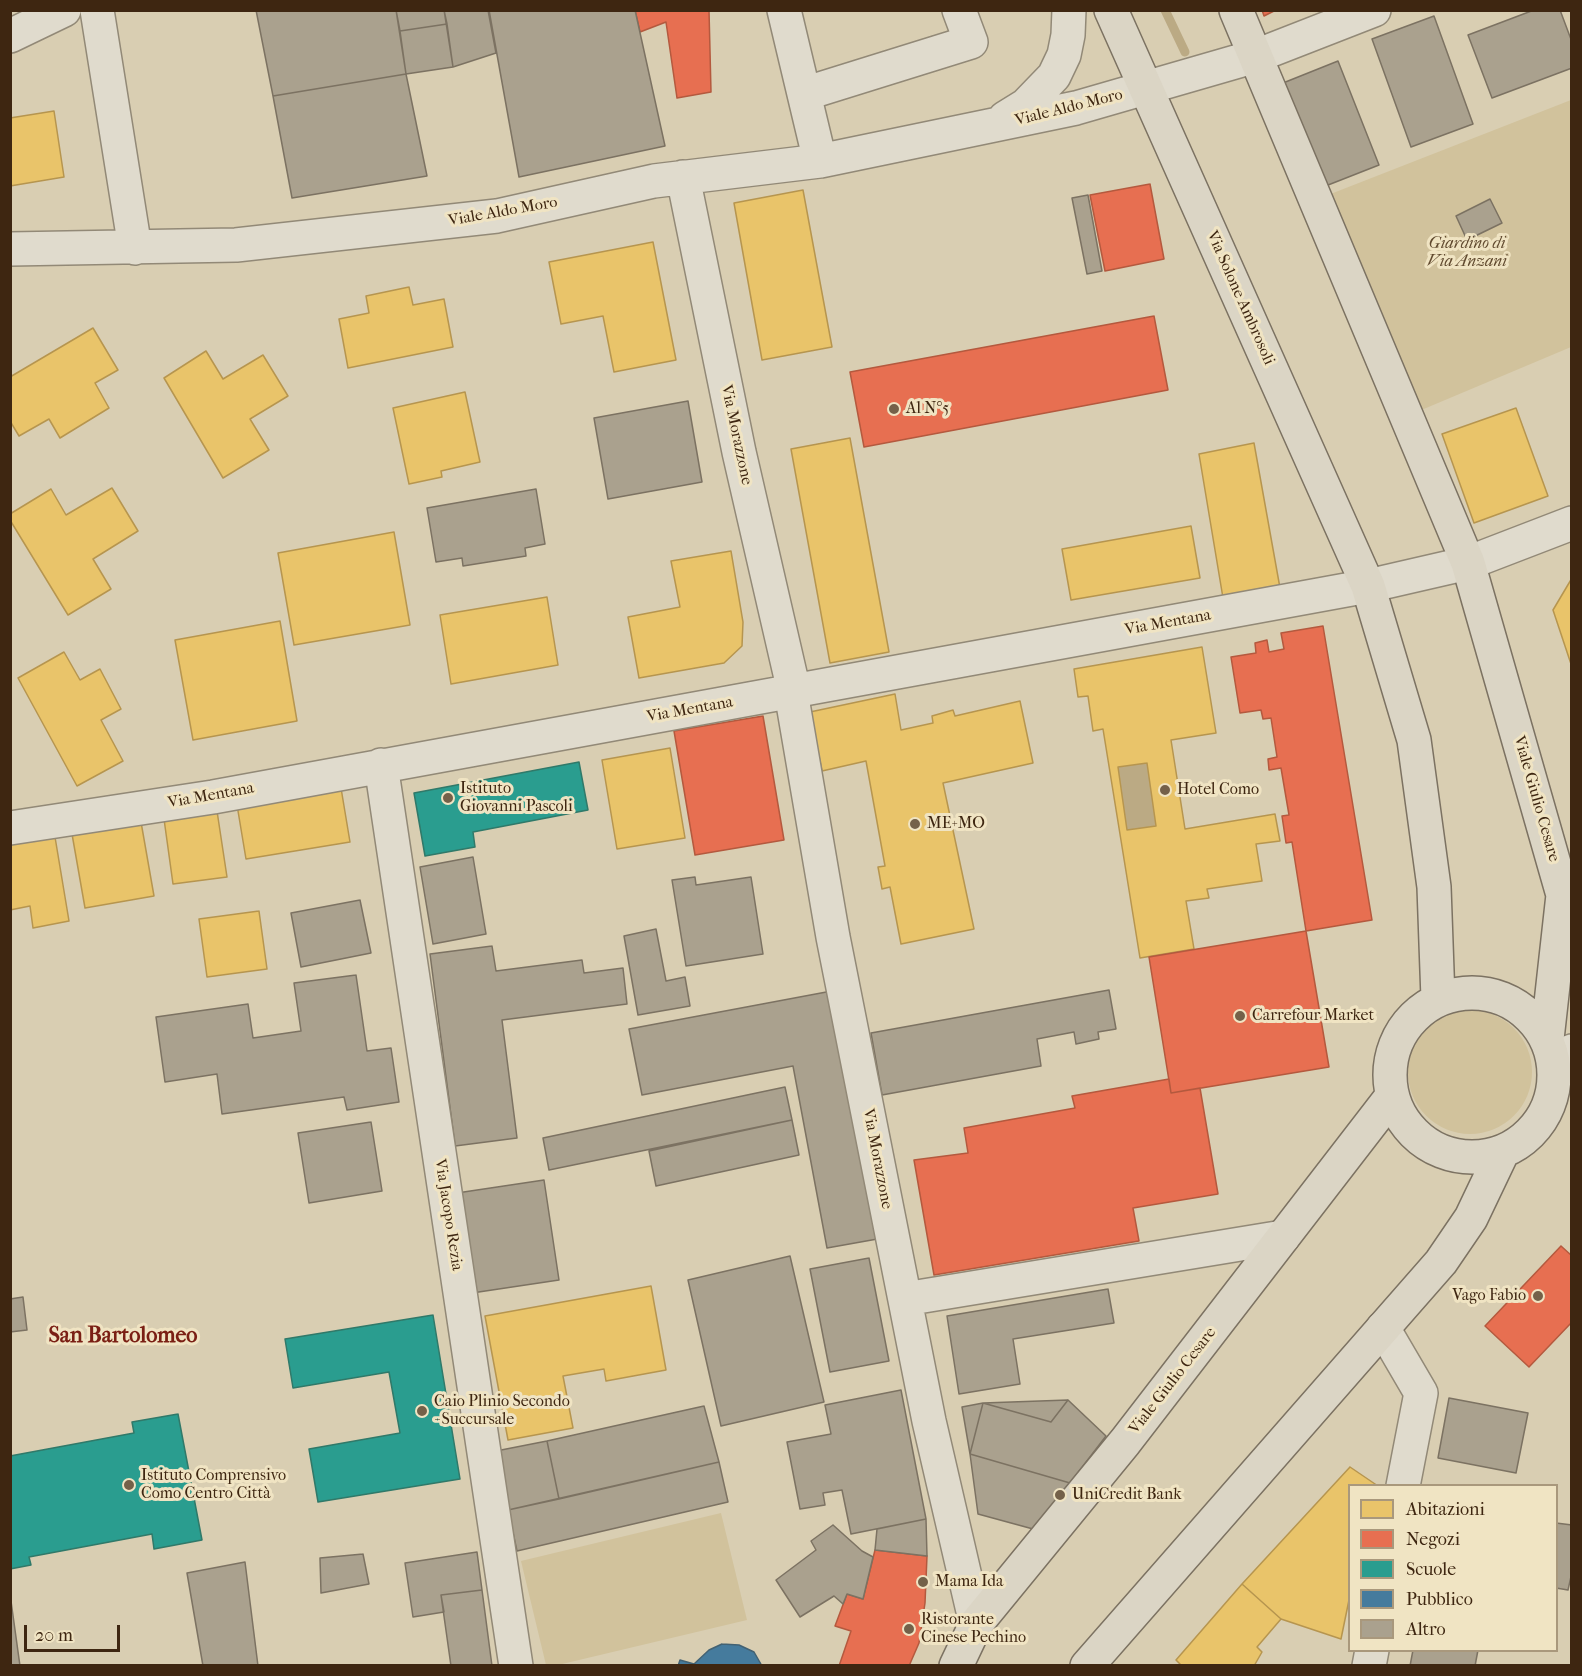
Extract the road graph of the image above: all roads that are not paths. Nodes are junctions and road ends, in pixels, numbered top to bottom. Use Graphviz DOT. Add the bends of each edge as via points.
graph roads {
  1 [pos="64,10"];
  2 [pos="97,10"];
  3 [pos="784,10"];
  4 [pos="959,10"];
  5 [pos="1068,10"];
  6 [pos="1111,10"];
  7 [pos="1236,10"];
  8 [pos="1374,10"];
  9 [pos="10,36"];
  10 [pos="1242,60"];
  11 [pos="1160,85"];
  12 [pos="804,94"];
  13 [pos="990,127"];
  14 [pos="820,161"];
  15 [pos="683,177"];
  16 [pos="135,248"];
  17 [pos="10,249"];
  18 [pos="1572,523"];
  19 [pos="1468,563"];
  20 [pos="1368,586"];
  21 [pos="793,692"];
  22 [pos="381,765"];
  23 [pos="10,828"];
  24 [pos="1438,999"];
  25 [pos="1557,1050"];
  26 [pos="1392,1096"];
  27 [pos="1502,1153"];
  28 [pos="1284,1237"];
  29 [pos="905,1299"];
  30 [pos="1383,1328"];
  31 [pos="1403,1484"];
  32 [pos="976,1624"];
  33 [pos="516,1665"];
  34 [pos="956,1665"];
  35 [pos="1087,1665"];
  1 -- 9 [label="street"];
  2 -- 16 [label="street"];
  3 -- 12 [label="street"];
  4 -- 12 [label="street" via="971,42"];
  5 -- 13 [label="street, Viale Aldo Moro" via="1064,55 1054,76 1026,105"];
  6 -- 11 [label="main road, Via Solone Ambrosoli"];
  7 -- 10 [label="main road"];
  8 -- 10 [label="street, Viale Aldo Moro"];
  10 -- 11 [label="street, Viale Aldo Moro"];
  10 -- 19 [label="main road"];
  11 -- 13 [label="street, Viale Aldo Moro"];
  11 -- 20 [label="main road, Via Solone Ambrosoli"];
  12 -- 14 [label="street"];
  13 -- 14 [label="street, Viale Aldo Moro"];
  14 -- 15 [label="street, Viale Aldo Moro"];
  15 -- 16 [label="street, Viale Aldo Moro" via="497,216 236,246"];
  15 -- 21 [label="street, Via Morazzone"];
  16 -- 17 [label="street, Viale Aldo Moro"];
  18 -- 19 [label="street, Via Mentana"];
  19 -- 20 [label="street, Via Mentana"];
  19 -- 25 [label="main road, Viale Giulio Cesare" via="1563,895"];
  20 -- 21 [label="street, Via Mentana"];
  20 -- 24 [label="main road" via="1414,740 1434,887"];
  21 -- 22 [label="street, Via Mentana"];
  21 -- 29 [label="street, Via Morazzone" via="833,938"];
  22 -- 23 [label="street, Via Mentana" via="213,797"];
  22 -- 33 [label="street, Via Jacopo Rezia"];
  24 -- 25 [label="main road" via="1463,993 1488,994 1513,1002 1532,1018"];
  24 -- 26 [label="main road" via="1419,1012 1393,1050 1389,1073"];
  25 -- 27 [label="main road" via="1554,1088 1545,1115 1527,1137"];
  26 -- 27 [label="main road" via="1403,1122 1423,1142 1448,1155 1475,1158"];
  26 -- 28 [label="main road, Viale Giulio Cesare"];
  27 -- 30 [label="main road" via="1465,1227 1441,1262"];
  28 -- 29 [label="street"];
  28 -- 32 [label="main road, Viale Giulio Cesare" via="1125,1442"];
  29 -- 32 [label="street, Via Morazzone"];
  30 -- 31 [label="street" via="1421,1393"];
  30 -- 35 [label="main road"];
  32 -- 34 [label="main road, Viale Giulio Cesare"];
}
